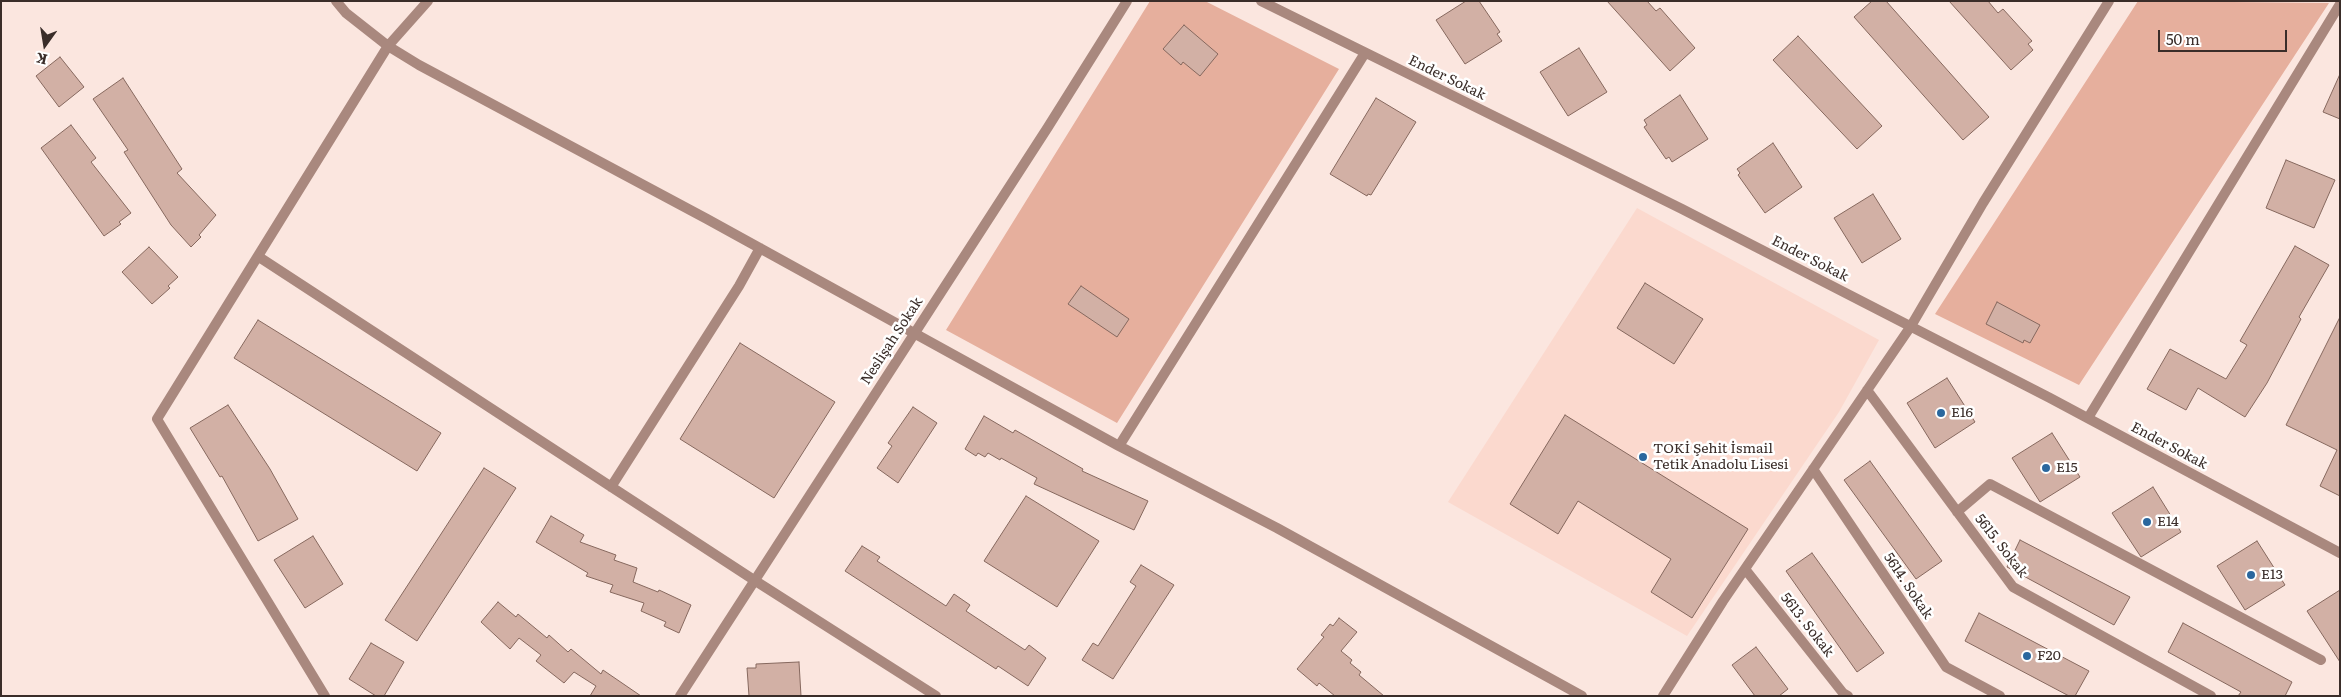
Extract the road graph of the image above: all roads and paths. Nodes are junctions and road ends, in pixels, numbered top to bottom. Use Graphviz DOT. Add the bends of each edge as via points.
graph roads {
  1 [pos="336,1"];
  2 [pos="428,1"];
  3 [pos="1127,1"];
  4 [pos="1261,1"];
  5 [pos="2109,1"];
  6 [pos="2340,4"];
  7 [pos="388,46"];
  8 [pos="1365,53"];
  9 [pos="760,248"];
  10 [pos="259,257"];
  11 [pos="1910,326"];
  12 [pos="914,332"];
  13 [pos="1867,390"];
  14 [pos="2088,418"];
  15 [pos="1119,446"];
  16 [pos="1813,469"];
  17 [pos="612,487"];
  18 [pos="1957,512"];
  19 [pos="2340,553"];
  20 [pos="1745,569"];
  21 [pos="754,580"];
  22 [pos="2321,660"];
  23 [pos="325,696"];
  24 [pos="680,696"];
  25 [pos="936,696"];
  26 [pos="1582,696"];
  27 [pos="1663,696"];
  28 [pos="1848,696"];
  29 [pos="2000,696"];
  30 [pos="2212,696"];
  1 -- 7 [label="street" via="346,13"];
  2 -- 7 [label="street"];
  3 -- 12 [label="street, Neslişah Sokak"];
  4 -- 8 [label="street, Ender Sokak"];
  5 -- 11 [label="street"];
  6 -- 14 [label="street"];
  7 -- 9 [label="street"];
  7 -- 10 [label="street"];
  8 -- 11 [label="street, Ender Sokak"];
  8 -- 15 [label="street"];
  9 -- 12 [label="street"];
  9 -- 17 [label="street"];
  10 -- 17 [label="street"];
  10 -- 23 [label="street" via="157,419"];
  11 -- 13 [label="street"];
  11 -- 14 [label="street, Ender Sokak"];
  12 -- 15 [label="street"];
  12 -- 21 [label="street, Neslişah Sokak"];
  13 -- 16 [label="street"];
  13 -- 18 [label="street, 5615. Sokak"];
  14 -- 19 [label="street, Ender Sokak"];
  15 -- 26 [label="street" via="1277,528"];
  16 -- 20 [label="street"];
  16 -- 29 [label="street, 5614. Sokak" via="1946,667"];
  17 -- 21 [label="street"];
  18 -- 22 [label="street" via="1990,484"];
  18 -- 30 [label="street, 5615. Sokak" via="2013,587"];
  20 -- 27 [label="street"];
  20 -- 28 [label="street, 5613. Sokak"];
  21 -- 24 [label="street, Neslişah Sokak"];
  21 -- 25 [label="street"];
}
